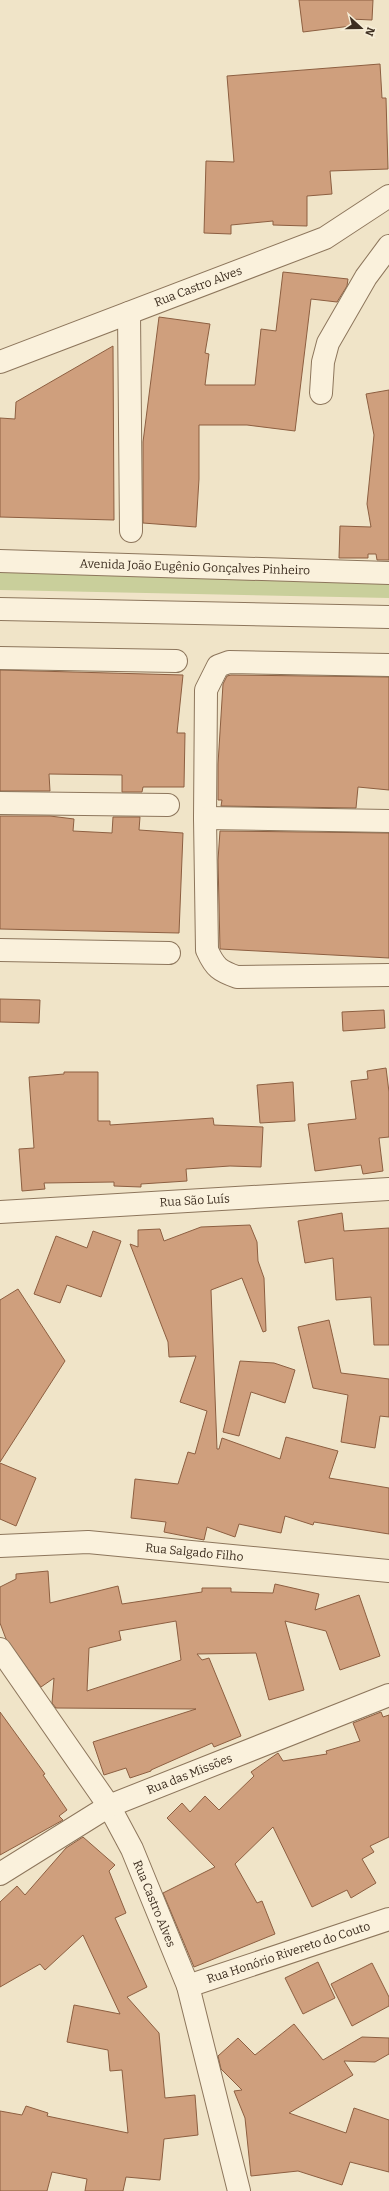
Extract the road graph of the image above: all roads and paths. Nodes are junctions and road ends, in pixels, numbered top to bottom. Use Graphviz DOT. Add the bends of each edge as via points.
graph roads {
  1 [pos="389,196"];
  2 [pos="389,246"];
  3 [pos="129,313"];
  4 [pos="0,362"];
  5 [pos="321,393"];
  6 [pos="131,531"];
  7 [pos="0,561"];
  8 [pos="389,573"];
  9 [pos="0,610"];
  10 [pos="389,617"];
  11 [pos="0,658"];
  12 [pos="176,661"];
  13 [pos="389,665"];
  14 [pos="0,803"];
  15 [pos="168,805"];
  16 [pos="205,818"];
  17 [pos="389,821"];
  18 [pos="0,950"];
  19 [pos="169,953"];
  20 [pos="389,975"];
  21 [pos="389,1189"];
  22 [pos="0,1212"];
  23 [pos="0,1546"];
  24 [pos="389,1570"];
  25 [pos="0,1649"];
  26 [pos="389,1695"];
  27 [pos="108,1806"];
  28 [pos="0,1874"];
  29 [pos="389,1919"];
  30 [pos="188,1986"];
  31 [pos="239,2191"];
  1 -- 3 [label="street, Rua Castro Alves" via="325,238"];
  2 -- 5 [label="street" via="366,277 328,343"];
  3 -- 4 [label="street, Rua Castro Alves"];
  3 -- 6 [label="street"];
  7 -- 8 [label="street, Avenida João Eugênio Gonçalves Pinheiro"];
  9 -- 10 [label="street"];
  11 -- 12 [label="street"];
  13 -- 16 [label="street" via="229,662 218,666 206,690"];
  14 -- 15 [label="street"];
  16 -- 17 [label="street"];
  16 -- 20 [label="street" via="207,950 220,971 237,977"];
  18 -- 19 [label="street"];
  21 -- 22 [label="street, Rua São Luís"];
  23 -- 24 [label="street, Rua Salgado Filho" via="88,1542"];
  25 -- 27 [label="street, Rua Castro Alves"];
  26 -- 27 [label="street, Rua das Missões"];
  27 -- 28 [label="street, Rua das Missões"];
  27 -- 30 [label="street, Rua Castro Alves" via="132,1849"];
  29 -- 30 [label="street, Rua Honório Rivereto do Couto"];
  30 -- 31 [label="street, Rua Castro Alves"];
}
